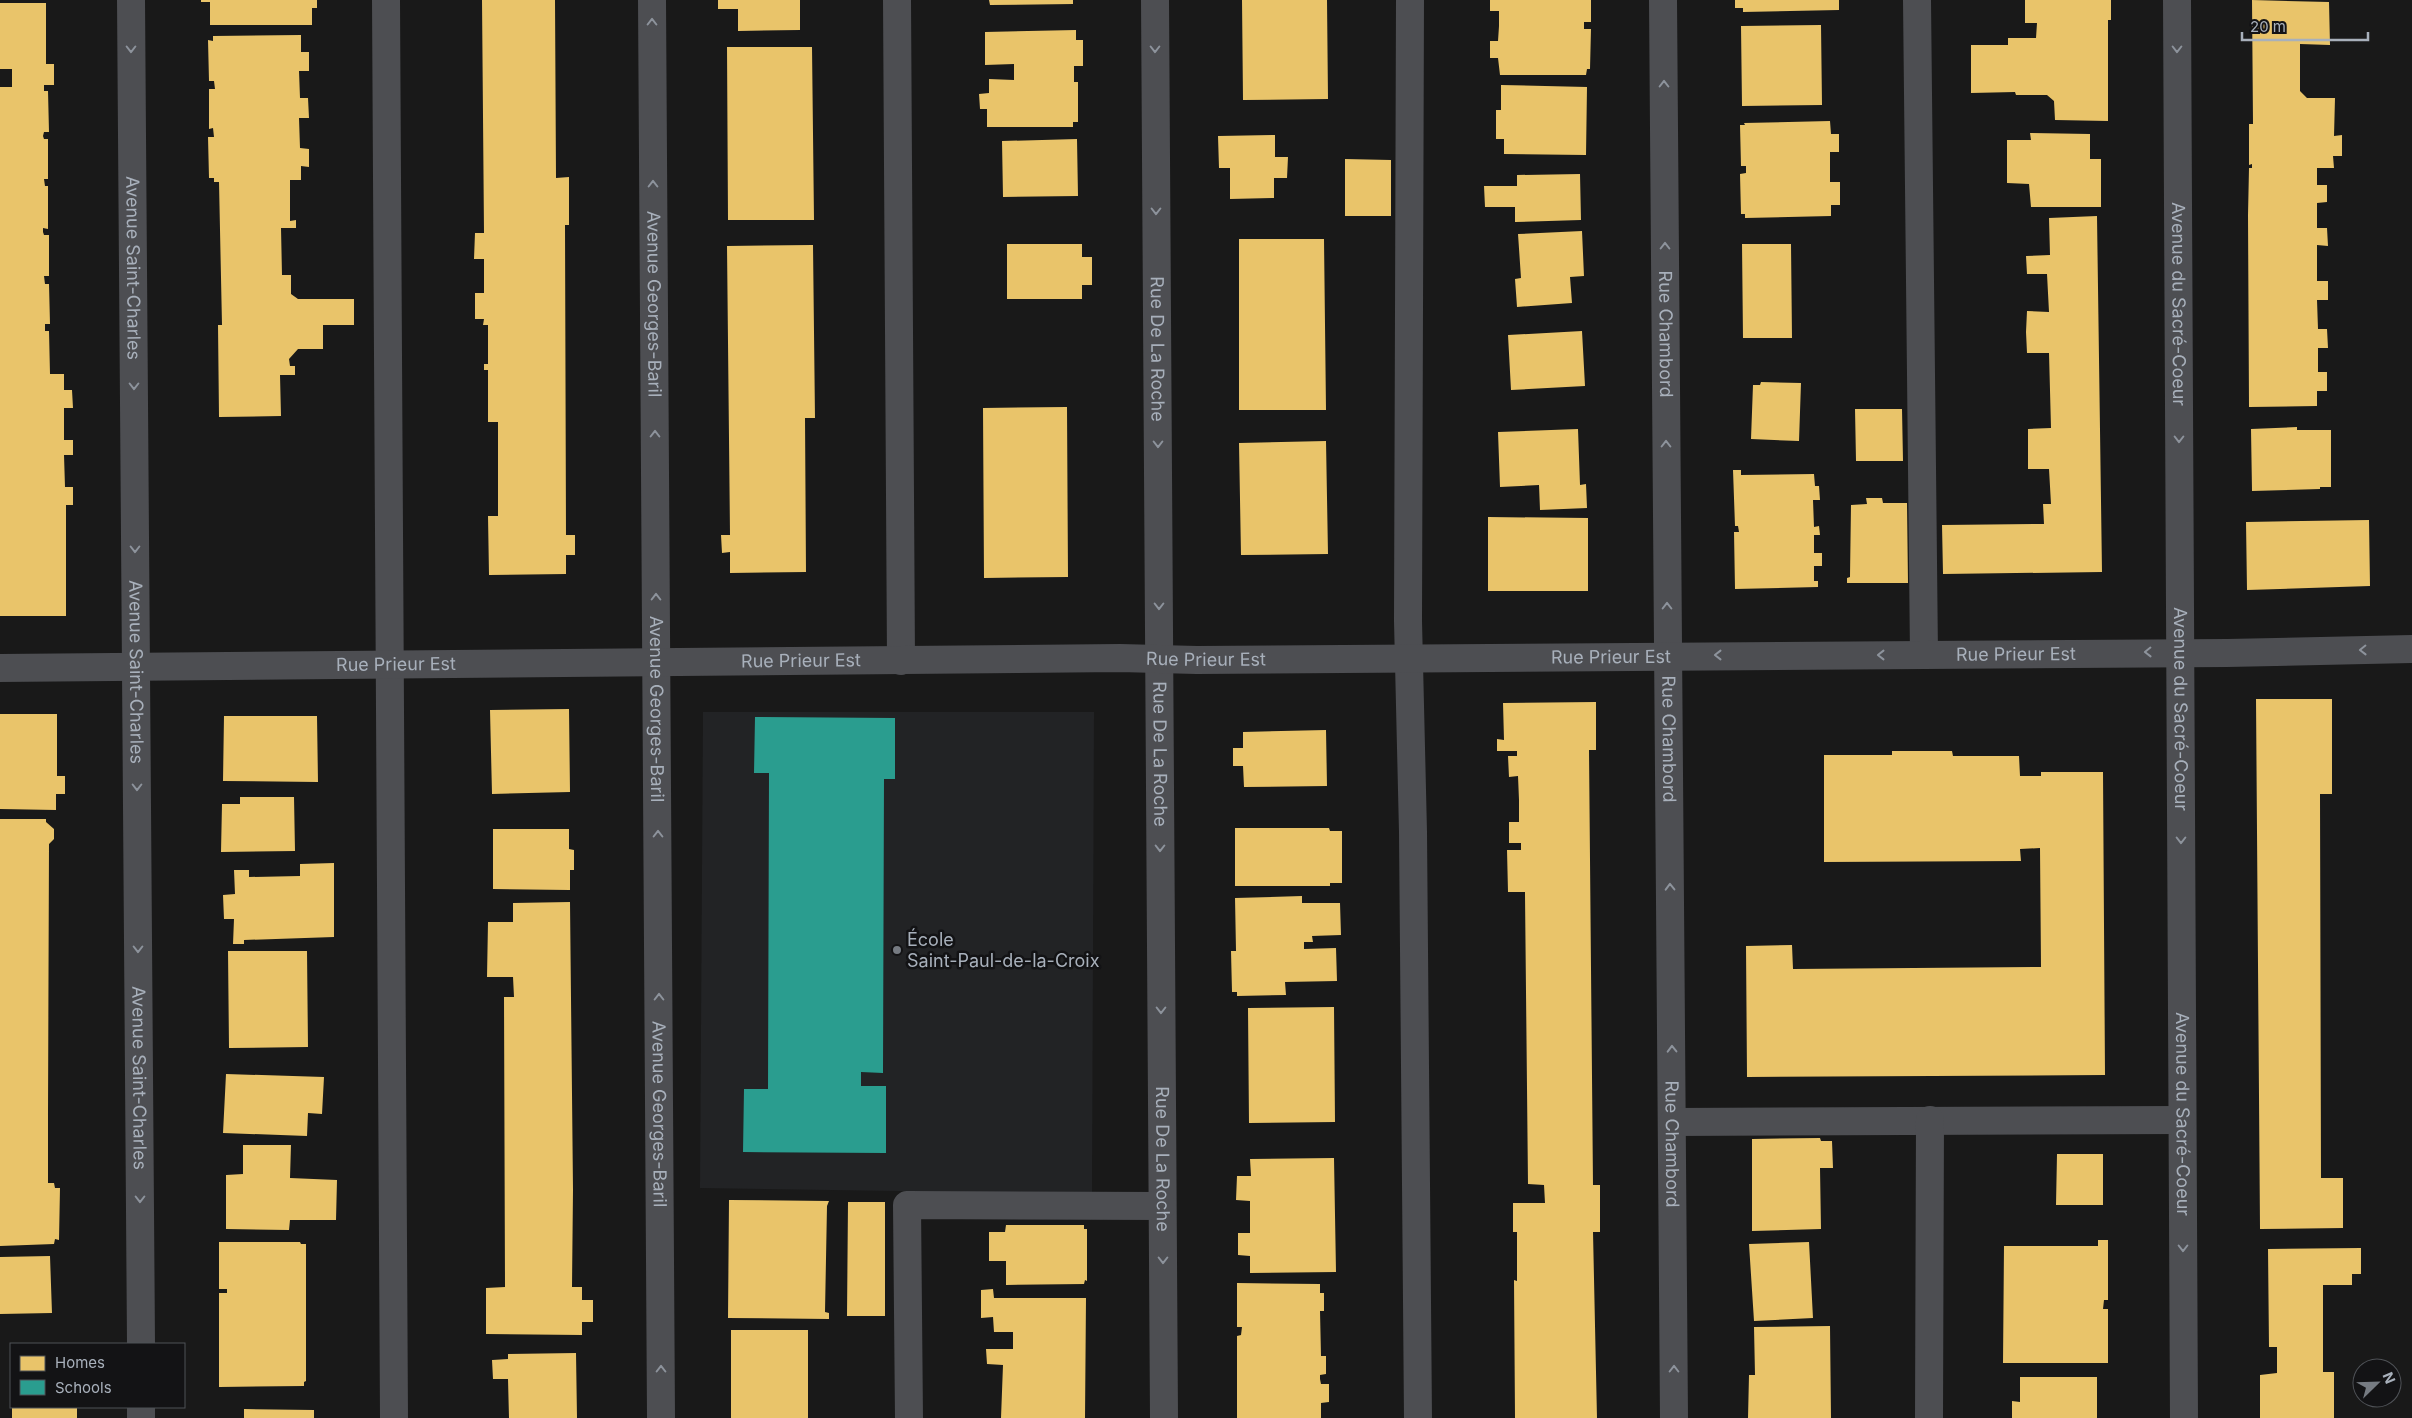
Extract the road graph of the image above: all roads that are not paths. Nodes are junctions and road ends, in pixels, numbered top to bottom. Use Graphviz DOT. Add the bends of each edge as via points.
graph roads {
  1 [pos="131,0"];
  2 [pos="386,0"];
  3 [pos="652,0"];
  4 [pos="897,0"];
  5 [pos="1155,0"];
  6 [pos="1410,0"];
  7 [pos="1663,0"];
  8 [pos="1918,0"];
  9 [pos="2177,0"];
  10 [pos="2412,649"];
  11 [pos="2180,652"];
  12 [pos="1668,655"];
  13 [pos="1924,655"];
  14 [pos="1409,658"];
  15 [pos="1159,659"];
  16 [pos="901,661"];
  17 [pos="656,663"];
  18 [pos="388,665"];
  19 [pos="0,668"];
  20 [pos="136,668"];
  21 [pos="1930,1120"];
  22 [pos="2182,1120"];
  23 [pos="1673,1122"];
  24 [pos="1162,1206"];
  25 [pos="141,1343"];
  26 [pos="394,1418"];
  27 [pos="661,1418"];
  28 [pos="909,1418"];
  29 [pos="1164,1418"];
  30 [pos="1418,1418"];
  31 [pos="1674,1418"];
  32 [pos="1929,1418"];
  33 [pos="2184,1418"];
  1 -- 20 [label="street, Avenue Saint-Charles, one-way"];
  2 -- 18 [label="street"];
  17 -- 3 [label="street, Avenue Georges-Baril, one-way"];
  4 -- 16 [label="street"];
  5 -- 15 [label="street, Rue De La Roche, one-way"];
  6 -- 14 [label="street"];
  12 -- 7 [label="street, Rue Chambord, one-way"];
  8 -- 13 [label="street"];
  9 -- 11 [label="street, Avenue du Sacré-Coeur, one-way"];
  10 -- 11 [label="street, Rue Prieur Est, one-way"];
  11 -- 13 [label="street, Rue Prieur Est, one-way"];
  11 -- 22 [label="street, Avenue du Sacré-Coeur, one-way"];
  13 -- 12 [label="street, Rue Prieur Est, one-way"];
  12 -- 14 [label="street, Rue Prieur Est"];
  23 -- 12 [label="street, Rue Chambord, one-way"];
  14 -- 15 [label="street, Rue Prieur Est"];
  14 -- 30 [label="street"];
  15 -- 16 [label="street, Rue Prieur Est"];
  15 -- 24 [label="street, Rue De La Roche, one-way"];
  16 -- 17 [label="street, Rue Prieur Est"];
  17 -- 18 [label="street, Rue Prieur Est"];
  27 -- 17 [label="street, Avenue Georges-Baril, one-way"];
  18 -- 20 [label="street, Rue Prieur Est"];
  18 -- 26 [label="street"];
  19 -- 20 [label="street, Rue Prieur Est"];
  20 -- 25 [label="street, Avenue Saint-Charles, one-way"];
  21 -- 22 [label="street"];
  21 -- 23 [label="street"];
  21 -- 32 [label="street"];
  22 -- 33 [label="street, Avenue du Sacré-Coeur, one-way"];
  31 -- 23 [label="street, Rue Chambord, one-way"];
  24 -- 28 [label="street" via="907,1205"];
  24 -- 29 [label="street, Rue De La Roche, one-way"];
}
